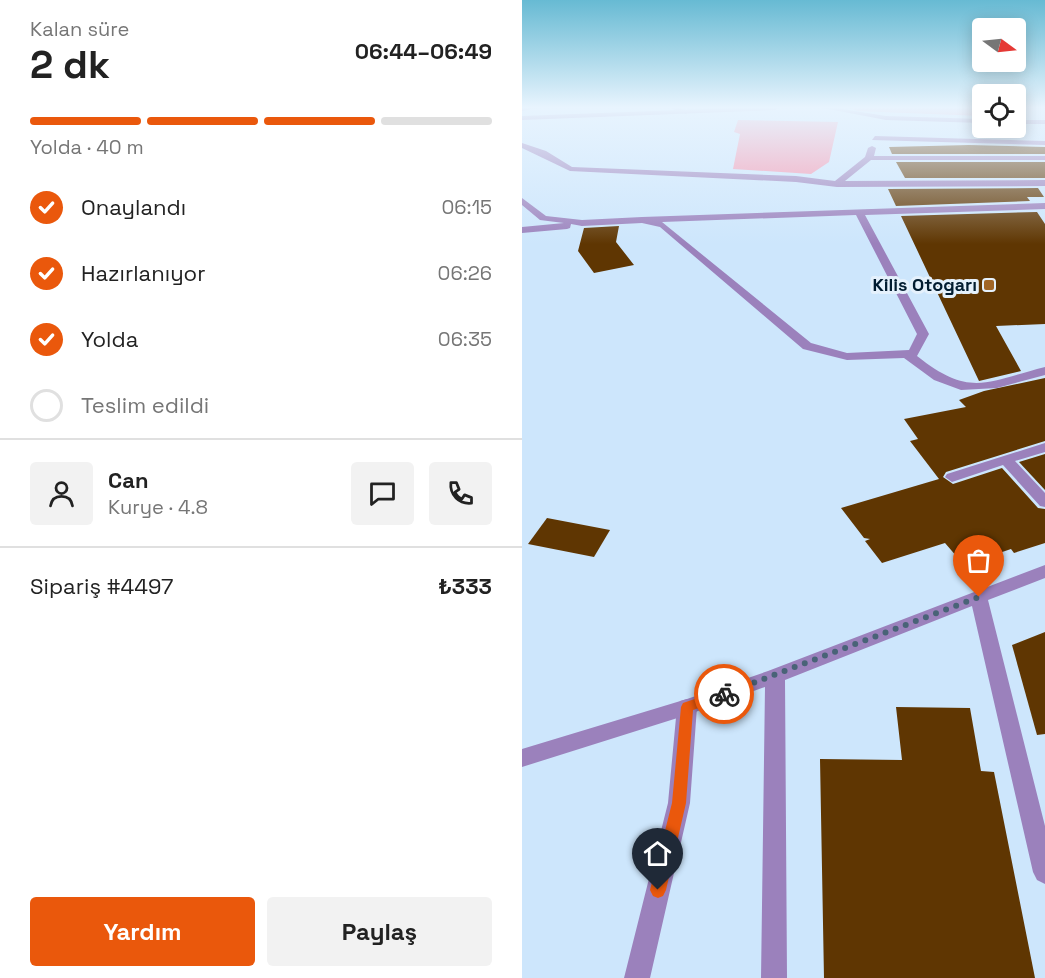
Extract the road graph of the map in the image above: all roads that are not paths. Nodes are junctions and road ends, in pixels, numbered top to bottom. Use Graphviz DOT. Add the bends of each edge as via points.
graph roads {
  1 [pos="544,154"];
  2 [pos="870,154"];
  3 [pos="868,158"];
  4 [pos="1045,158"];
  5 [pos="1045,183"];
  6 [pos="837,184"];
  7 [pos="522,201"];
  8 [pos="1045,206"];
  9 [pos="860,212"];
  10 [pos="642,220"];
  11 [pos="582,223"];
  12 [pos="522,230"];
  13 [pos="907,354"];
  14 [pos="1045,371"];
  15 [pos="1045,447"];
  16 [pos="1005,459"];
  17 [pos="952,477"];
  18 [pos="1045,502"];
  19 [pos="1045,571"];
  20 [pos="979,597"];
  21 [pos="775,676"];
  22 [pos="687,707"];
  23 [pos="522,758"];
  24 [pos="1045,872"];
  25 [pos="637,978"];
  26 [pos="774,978"];
  1 -- 6 [label="street" via="570,169"];
  2 -- 3 [label="street"];
  3 -- 4 [label="street"];
  3 -- 6 [label="street"];
  5 -- 6 [label="street"];
  7 -- 11 [label="street" via="543,218"];
  8 -- 9 [label="street"];
  9 -- 10 [label="street"];
  9 -- 13 [label="street" via="923,334 914,353"];
  10 -- 11 [label="street"];
  10 -- 13 [label="street" via="663,225 807,346 830,356 872,359"];
  11 -- 12 [label="street"];
  13 -- 14 [label="street" via="947,383 959,386 982,387"];
  15 -- 16 [label="street"];
  16 -- 17 [label="street"];
  16 -- 18 [label="street"];
  19 -- 20 [label="street"];
  20 -- 21 [label="street"];
  20 -- 24 [label="street"];
  21 -- 22 [label="street"];
  21 -- 26 [label="street"];
  22 -- 23 [label="street"];
  22 -- 25 [label="street" via="679,803"];
}
